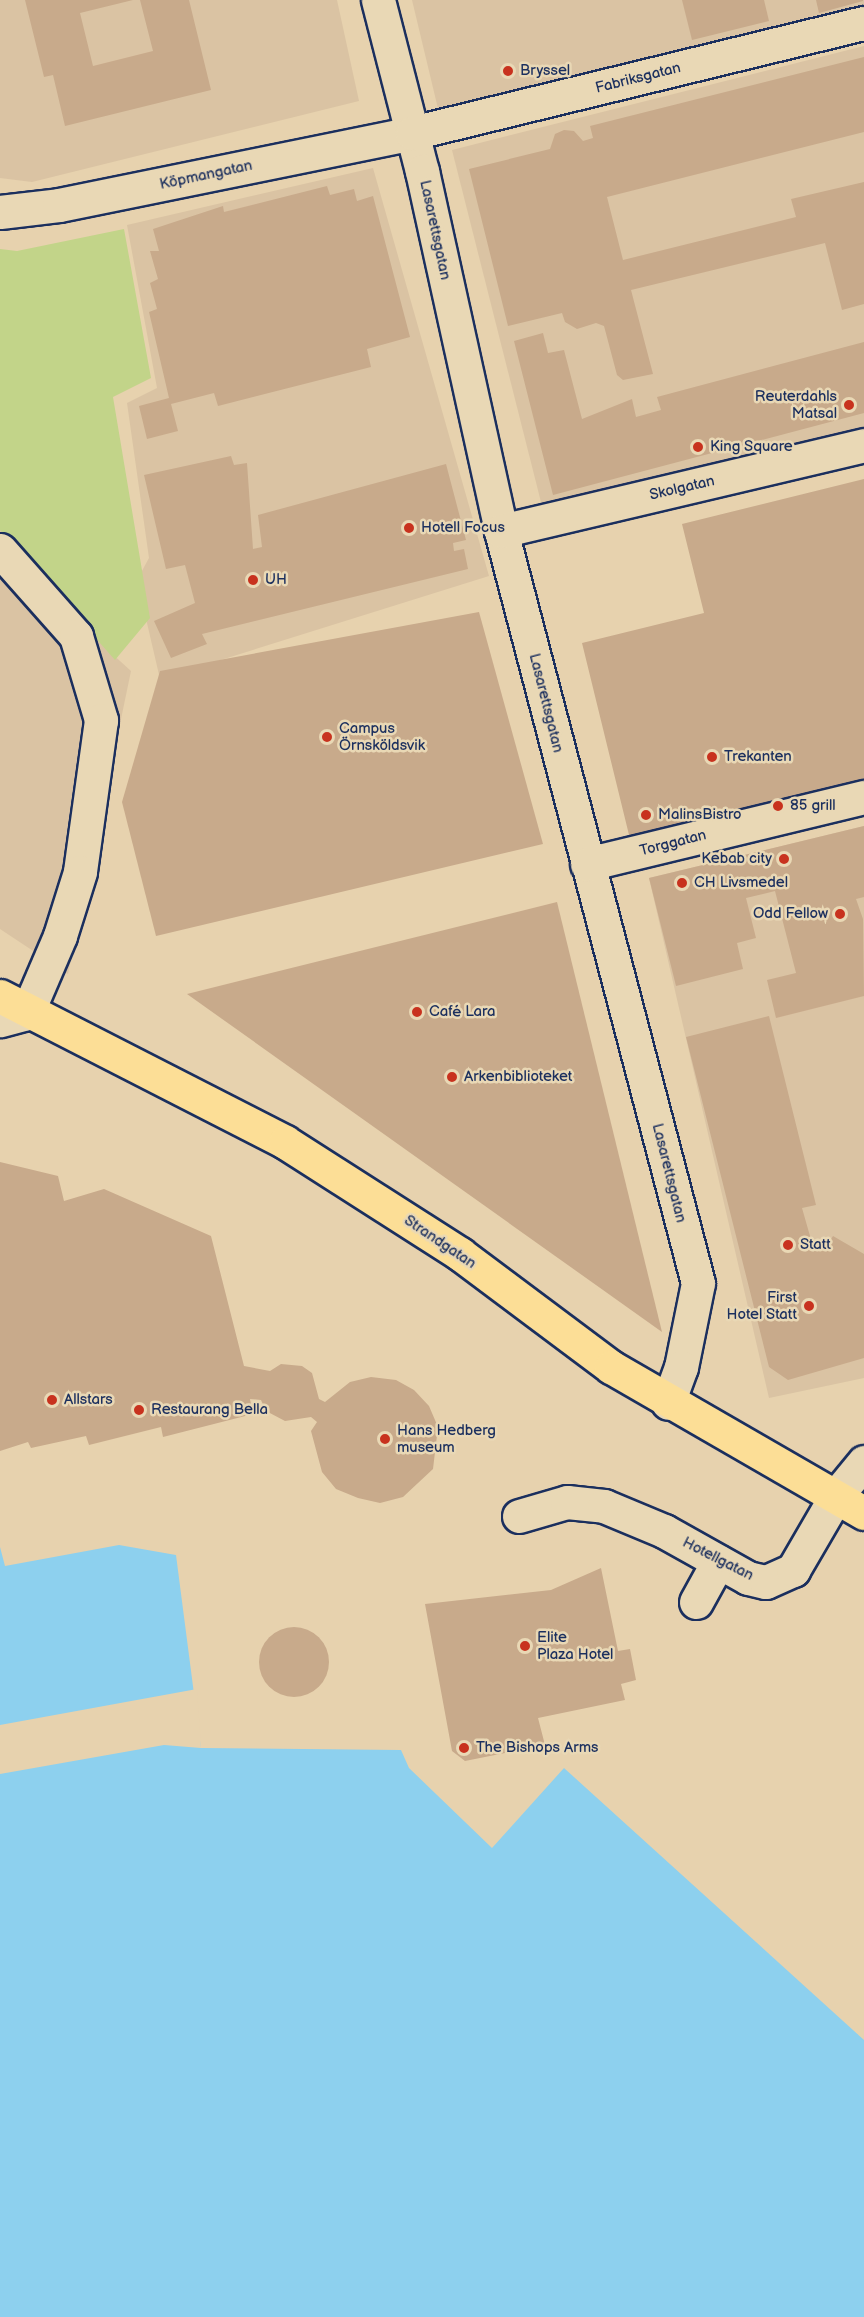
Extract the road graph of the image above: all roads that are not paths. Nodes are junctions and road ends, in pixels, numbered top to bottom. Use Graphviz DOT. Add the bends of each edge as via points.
graph roads {
  1 [pos="378,0"];
  2 [pos="864,23"];
  3 [pos="412,133"];
  4 [pos="0,212"];
  5 [pos="864,445"];
  6 [pos="501,531"];
  7 [pos="0,550"];
  8 [pos="864,797"];
  9 [pos="587,864"];
  10 [pos="9,1009"];
  11 [pos="668,1403"];
  12 [pos="864,1462"];
  13 [pos="836,1496"];
  14 [pos="864,1513"];
  15 [pos="519,1516"];
  16 [pos="718,1562"];
  17 [pos="696,1602"];
  1 -- 3 [label="street, Lasarettsgatan"];
  2 -- 3 [label="street, Fabriksgatan"];
  3 -- 4 [label="street, Köpmangatan" via="59,205"];
  3 -- 6 [label="street, Lasarettsgatan"];
  5 -- 6 [label="street, Skolgatan"];
  6 -- 9 [label="street, Lasarettsgatan"];
  7 -- 10 [label="street" via="76,636 101,720 80,872 60,936"];
  8 -- 9 [label="street, Torggatan"];
  9 -- 11 [label="street, Lasarettsgatan" via="698,1283 681,1367"];
  10 -- 11 [label="main road, Strandgatan" via="285,1142 460,1254 611,1367"];
  11 -- 13 [label="main road, Strandgatan"];
  12 -- 13 [label="street, Hotellgatan"];
  13 -- 14 [label="main road, Strandgatan"];
  13 -- 16 [label="street, Hotellgatan" via="793,1570 781,1579 748,1578"];
  15 -- 16 [label="street, Hotellgatan" via="567,1502 604,1506 664,1530"];
  16 -- 17 [label="street"];
}
